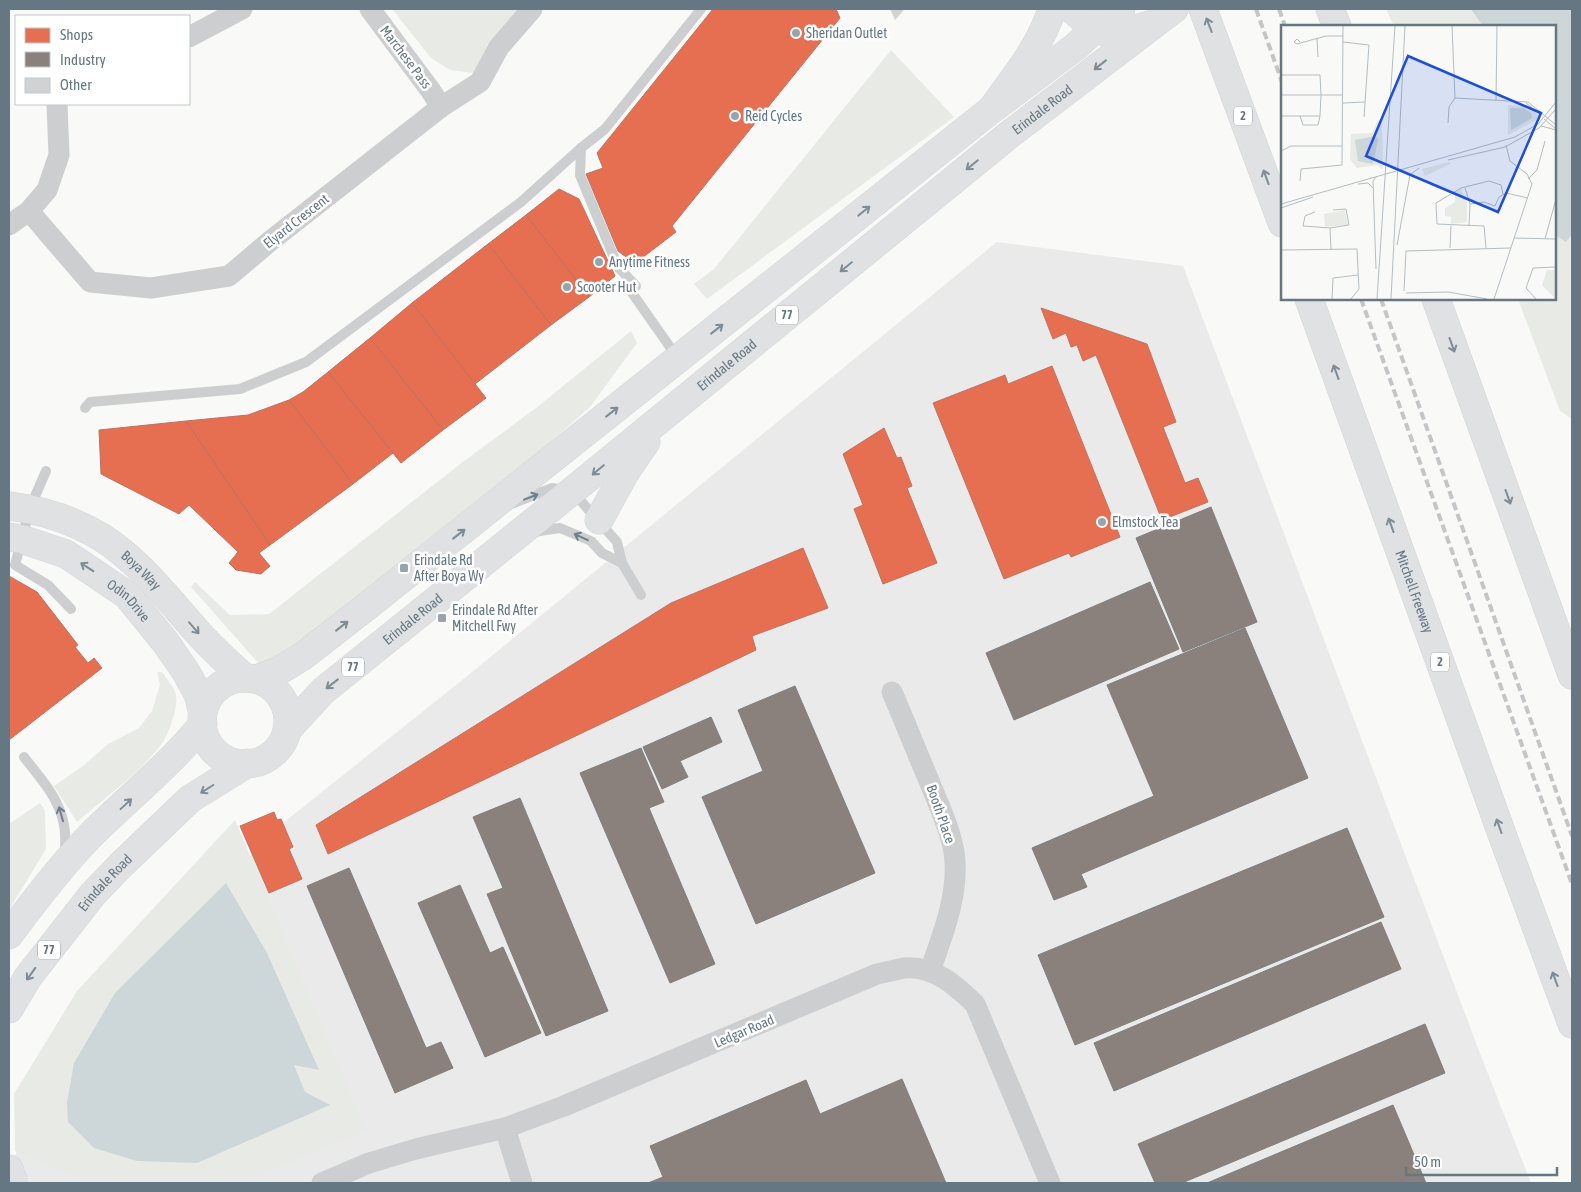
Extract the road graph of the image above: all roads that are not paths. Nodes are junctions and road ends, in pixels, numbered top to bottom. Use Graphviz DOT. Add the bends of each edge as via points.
graph roads {
  1 [pos="242,9"];
  2 [pos="370,9"];
  3 [pos="532,9"];
  4 [pos="701,9"];
  5 [pos="1052,9"];
  6 [pos="1072,9"];
  7 [pos="1122,9"];
  8 [pos="1203,9"];
  9 [pos="1330,9"];
  10 [pos="1164,16"];
  11 [pos="1337,25"];
  12 [pos="1095,28"];
  13 [pos="190,36"];
  14 [pos="58,105"];
  15 [pos="441,107"];
  16 [pos="992,109"];
  17 [pos="581,148"];
  18 [pos="29,211"];
  19 [pos="1281,220"];
  20 [pos="9,224"];
  21 [pos="1310,300"];
  22 [pos="1436,300"];
  23 [pos="678,360"];
  24 [pos="85,408"];
  25 [pos="668,413"];
  26 [pos="46,471"];
  27 [pos="572,492"];
  28 [pos="20,507"];
  29 [pos="485,513"];
  30 [pos="599,520"];
  31 [pos="518,535"];
  32 [pos="15,538"];
  33 [pos="622,563"];
  34 [pos="641,595"];
  35 [pos="71,609"];
  36 [pos="1572,675"];
  37 [pos="251,679"];
  38 [pos="892,692"];
  39 [pos="203,718"];
  40 [pos="287,730"];
  41 [pos="24,757"];
  42 [pos="248,763"];
  43 [pos="65,863"];
  44 [pos="9,935"];
  45 [pos="930,971"];
  46 [pos="9,1009"];
  47 [pos="1572,1024"];
  48 [pos="505,1128"];
  49 [pos="322,1183"];
  50 [pos="522,1183"];
  51 [pos="1050,1183"];
  1 -- 13 [label="street"];
  2 -- 15 [label="street, Marchese Pass"];
  3 -- 15 [label="street, Elyard Crescent" via="499,48 480,82"];
  4 -- 17 [label="lane" via="605,129"];
  5 -- 16 [label="main road" via="1024,66"];
  6 -- 12 [label="main road"];
  7 -- 12 [label="main road, 77"];
  19 -- 8 [label="main road, 2, one-way"];
  9 -- 11 [label="main road"];
  10 -- 12 [label="main road" via="1112,34"];
  10 -- 25 [label="main road, Erindale Road / 77, one-way" via="1010,134"];
  12 -- 16 [label="main road, 77" via="1075,47"];
  14 -- 18 [label="street" via="59,156 47,190"];
  15 -- 18 [label="street, Elyard Crescent" via="229,276 151,288 90,282"];
  23 -- 16 [label="main road, 77, one-way"];
  17 -- 23 [label="lane" via="580,175 618,267"];
  17 -- 24 [label="lane" via="521,202 306,362 240,389 90,402"];
  18 -- 20 [label="street"];
  47 -- 21 [label="main road, Mitchell Freeway / 2, one-way"];
  22 -- 36 [label="main road, one-way"];
  29 -- 23 [label="main road, 77, one-way"];
  25 -- 27 [label="main road, Erindale Road / 77, one-way"];
  25 -- 30 [label="main road" via="626,471"];
  26 -- 28 [label="lane"];
  29 -- 27 [label="lane, one-way" via="552,488"];
  27 -- 30 [label="lane"];
  27 -- 31 [label="main road, Erindale Road / 77"];
  28 -- 32 [label="lane"];
  28 -- 37 [label="main road, Boya Way, one-way" via="66,519 102,538 125,555 223,659"];
  37 -- 29 [label="main road, 77, one-way" via="280,670 304,656"];
  30 -- 33 [label="lane" via="617,542"];
  33 -- 31 [label="lane, one-way" via="602,553 590,541 560,528"];
  31 -- 40 [label="main road, Erindale Road / 77, one-way" via="322,691"];
  32 -- 35 [label="lane" via="15,564 48,585"];
  39 -- 32 [label="main road, Odin Drive, one-way" via="198,694 186,672 127,595 66,554"];
  33 -- 34 [label="lane"];
  37 -- 39 [label="main road, 77" via="234,680 218,688 207,702"];
  37 -- 40 [label="main road" via="266,684 282,698 287,713"];
  38 -- 45 [label="street, Booth Place" via="946,824 954,853 954,883 949,912"];
  39 -- 42 [label="main road" via="205,735 217,753 227,759"];
  43 -- 39 [label="main road, 77, one-way" via="184,747"];
  40 -- 42 [label="main road, Erindale Road / 77" via="278,749 259,761"];
  43 -- 41 [label="lane, one-way" via="64,826 59,807 52,792"];
  42 -- 46 [label="main road, Erindale Road / 77, one-way" via="190,799 110,876 28,977"];
  43 -- 44 [label="main road, 77"];
  45 -- 48 [label="street, Ledgar Road" via="906,968 878,974"];
  45 -- 51 [label="street, Ledgar Road" via="953,983 975,1004"];
  48 -- 49 [label="street, Ledgar Road" via="378,1160"];
  48 -- 50 [label="street"];
}
